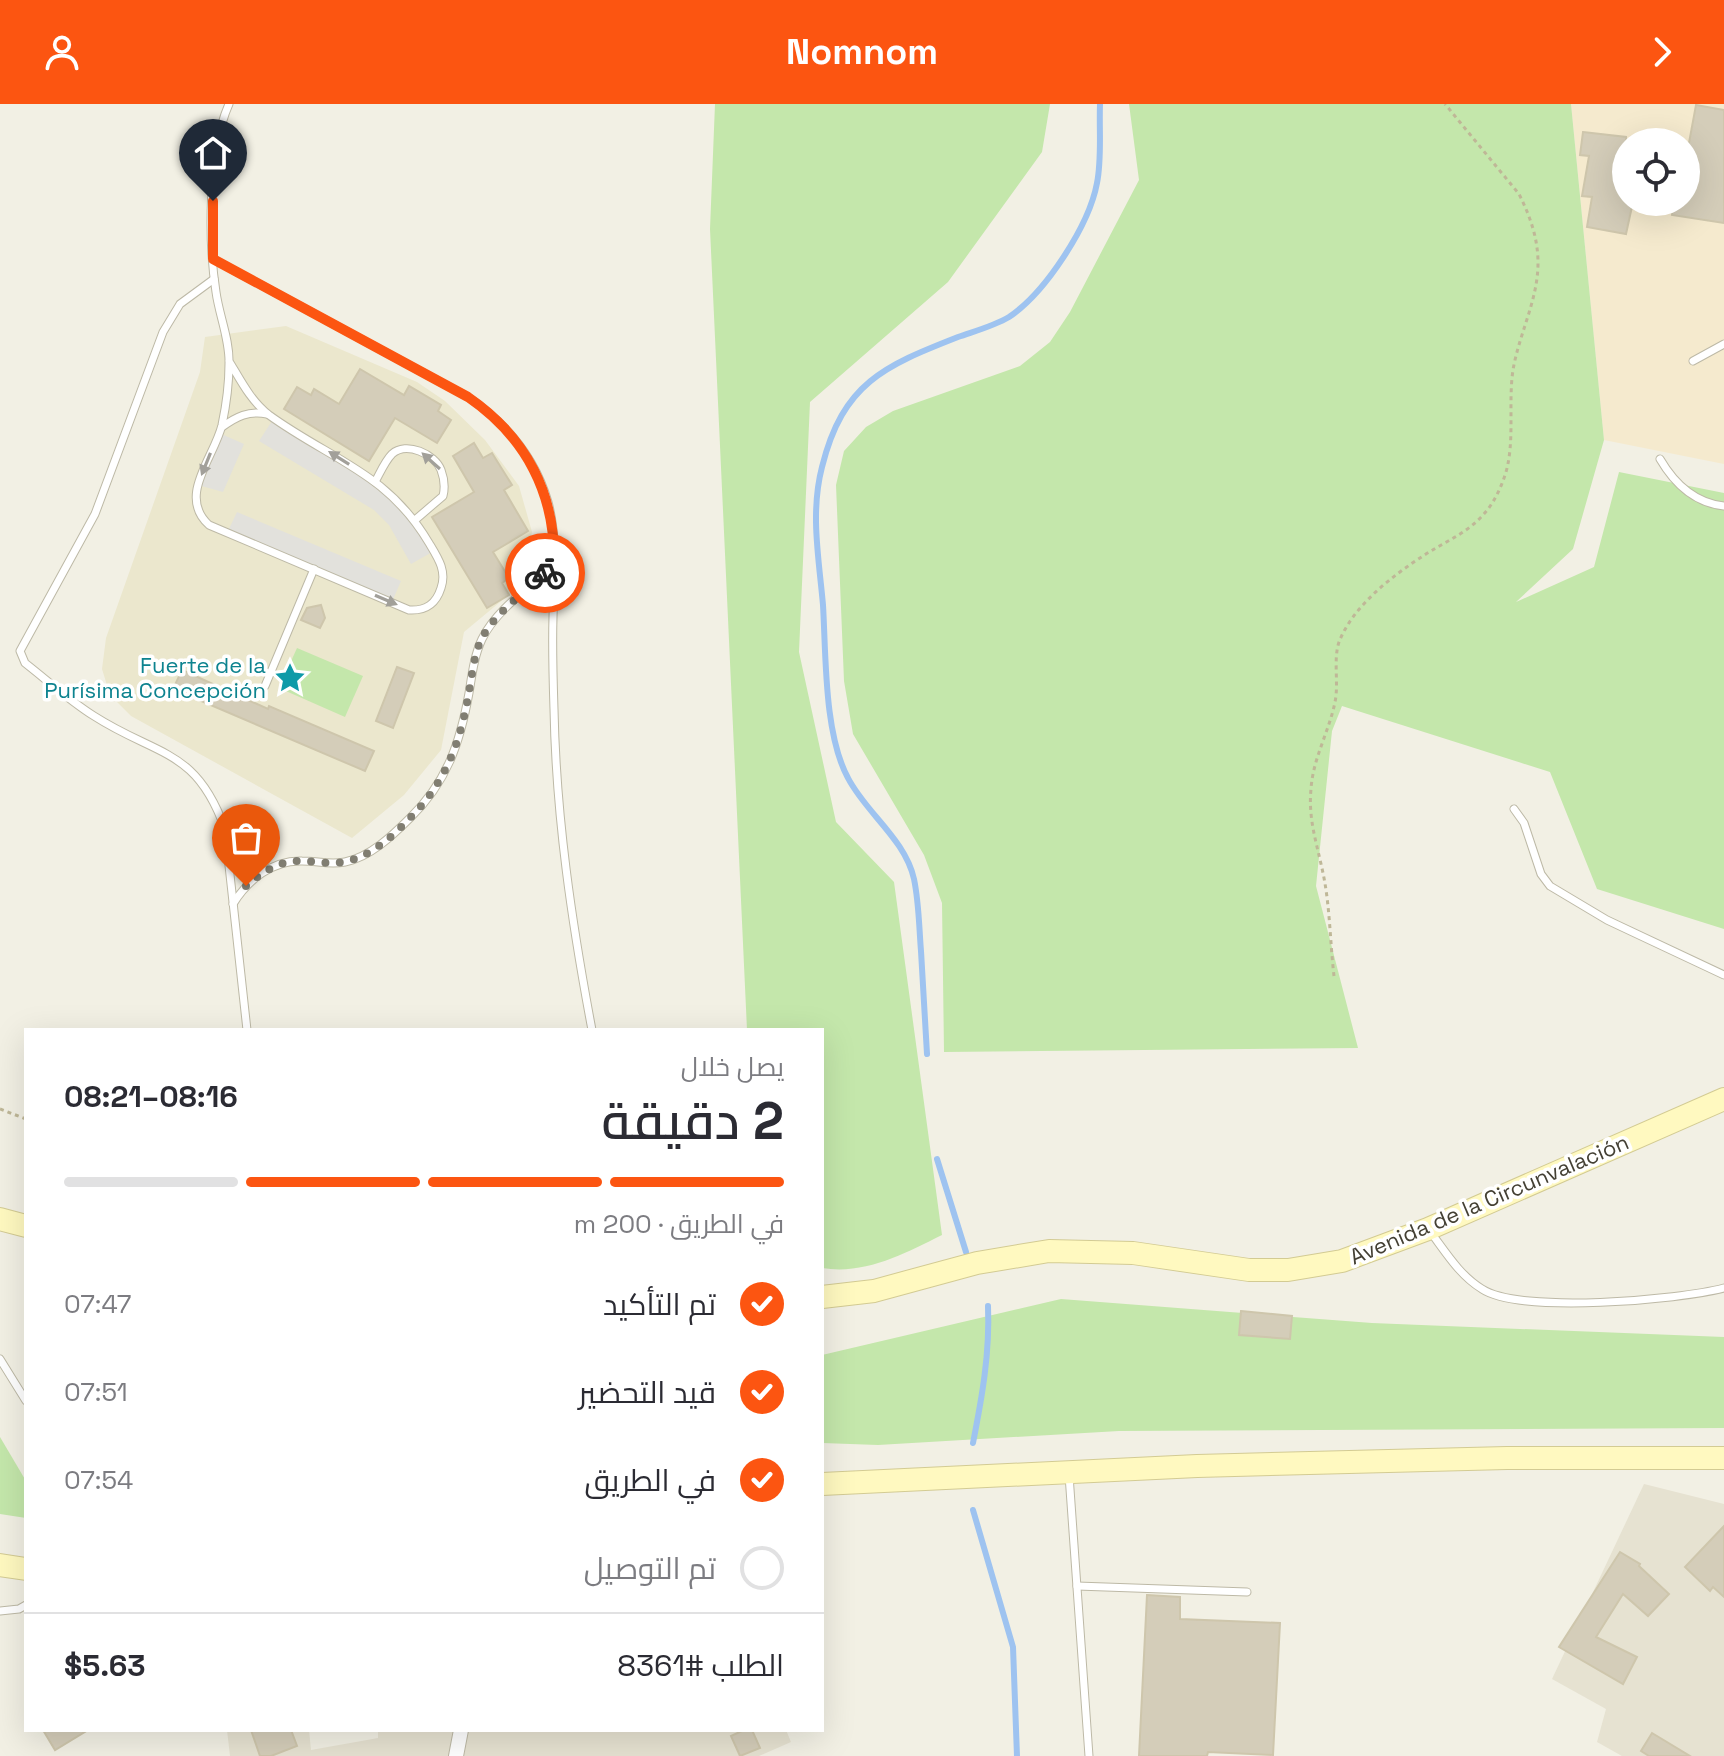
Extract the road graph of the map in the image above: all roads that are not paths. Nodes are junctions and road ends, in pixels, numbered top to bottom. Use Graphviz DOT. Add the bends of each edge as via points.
graph roads {
  1 [pos="229,104"];
  2 [pos="213,259"];
  3 [pos="214,279"];
  4 [pos="1724,344"];
  5 [pos="229,361"];
  6 [pos="1693,361"];
  7 [pos="269,415"];
  8 [pos="222,427"];
  9 [pos="1660,459"];
  10 [pos="375,482"];
  11 [pos="1724,506"];
  12 [pos="415,520"];
  13 [pos="554,565"];
  14 [pos="314,569"];
  15 [pos="265,686"];
  16 [pos="1514,809"];
  17 [pos="233,904"];
  18 [pos="1724,975"];
  19 [pos="247,1028"];
  20 [pos="592,1028"];
  21 [pos="1724,1099"];
  22 [pos="0,1219"];
  23 [pos="24,1225"];
  24 [pos="1428,1229"];
  25 [pos="1724,1288"];
  26 [pos="824,1297"];
  27 [pos="0,1359"];
  28 [pos="24,1398"];
  29 [pos="1724,1458"];
  30 [pos="1069,1472"];
  31 [pos="824,1484"];
  32 [pos="0,1565"];
  33 [pos="24,1569"];
  34 [pos="1077,1586"];
  35 [pos="1247,1592"];
  36 [pos="24,1606"];
  37 [pos="0,1611"];
  38 [pos="461,1732"];
  39 [pos="456,1756"];
  40 [pos="1089,1756"];
  1 -- 2 [label="lane" via="213,179"];
  2 -- 3 [label="lane"];
  2 -- 13 [label="lane" via="487,410 518,443 541,482 553,526"];
  3 -- 5 [label="lane"];
  3 -- 17 [label="lane" via="180,304 163,332 95,514 20,651 25,663 90,713 191,768 217,805 225,829"];
  4 -- 6 [label="lane"];
  5 -- 7 [label="lane"];
  5 -- 8 [label="lane"];
  7 -- 8 [label="lane" via="243,415"];
  10 -- 7 [label="lane, one-way"];
  8 -- 14 [label="lane, one-way" via="195,495 199,516"];
  9 -- 11 [label="lane" via="1684,489"];
  10 -- 12 [label="lane"];
  12 -- 10 [label="lane, one-way" via="443,496 436,464 418,450 401,449 390,455"];
  14 -- 12 [label="lane, one-way" via="409,610 429,607 440,591 442,568"];
  13 -- 17 [label="lane" via="482,639 461,736 441,778 414,815 358,858 333,864 292,861 264,871"];
  13 -- 20 [label="lane" via="559,794"];
  14 -- 15 [label="lane"];
  16 -- 18 [label="lane" via="1550,886 1607,920"];
  17 -- 19 [label="lane"];
  21 -- 24 [label="main road, Avenida de la Circunvalación"];
  22 -- 23 [label="main road"];
  24 -- 25 [label="lane" via="1462,1273 1501,1297 1632,1301"];
  24 -- 26 [label="main road, Avenida de la Circunvalación" via="1342,1261 1288,1270 1249,1270 1133,1253 1049,1251 977,1263 874,1291"];
  27 -- 28 [label="lane"];
  29 -- 30 [label="main road" via="1507,1458"];
  30 -- 31 [label="main road"];
  30 -- 34 [label="lane"];
  32 -- 33 [label="main road"];
  34 -- 35 [label="lane"];
  34 -- 40 [label="lane"];
  36 -- 37 [label="lane"];
  38 -- 39 [label="street"];
}
